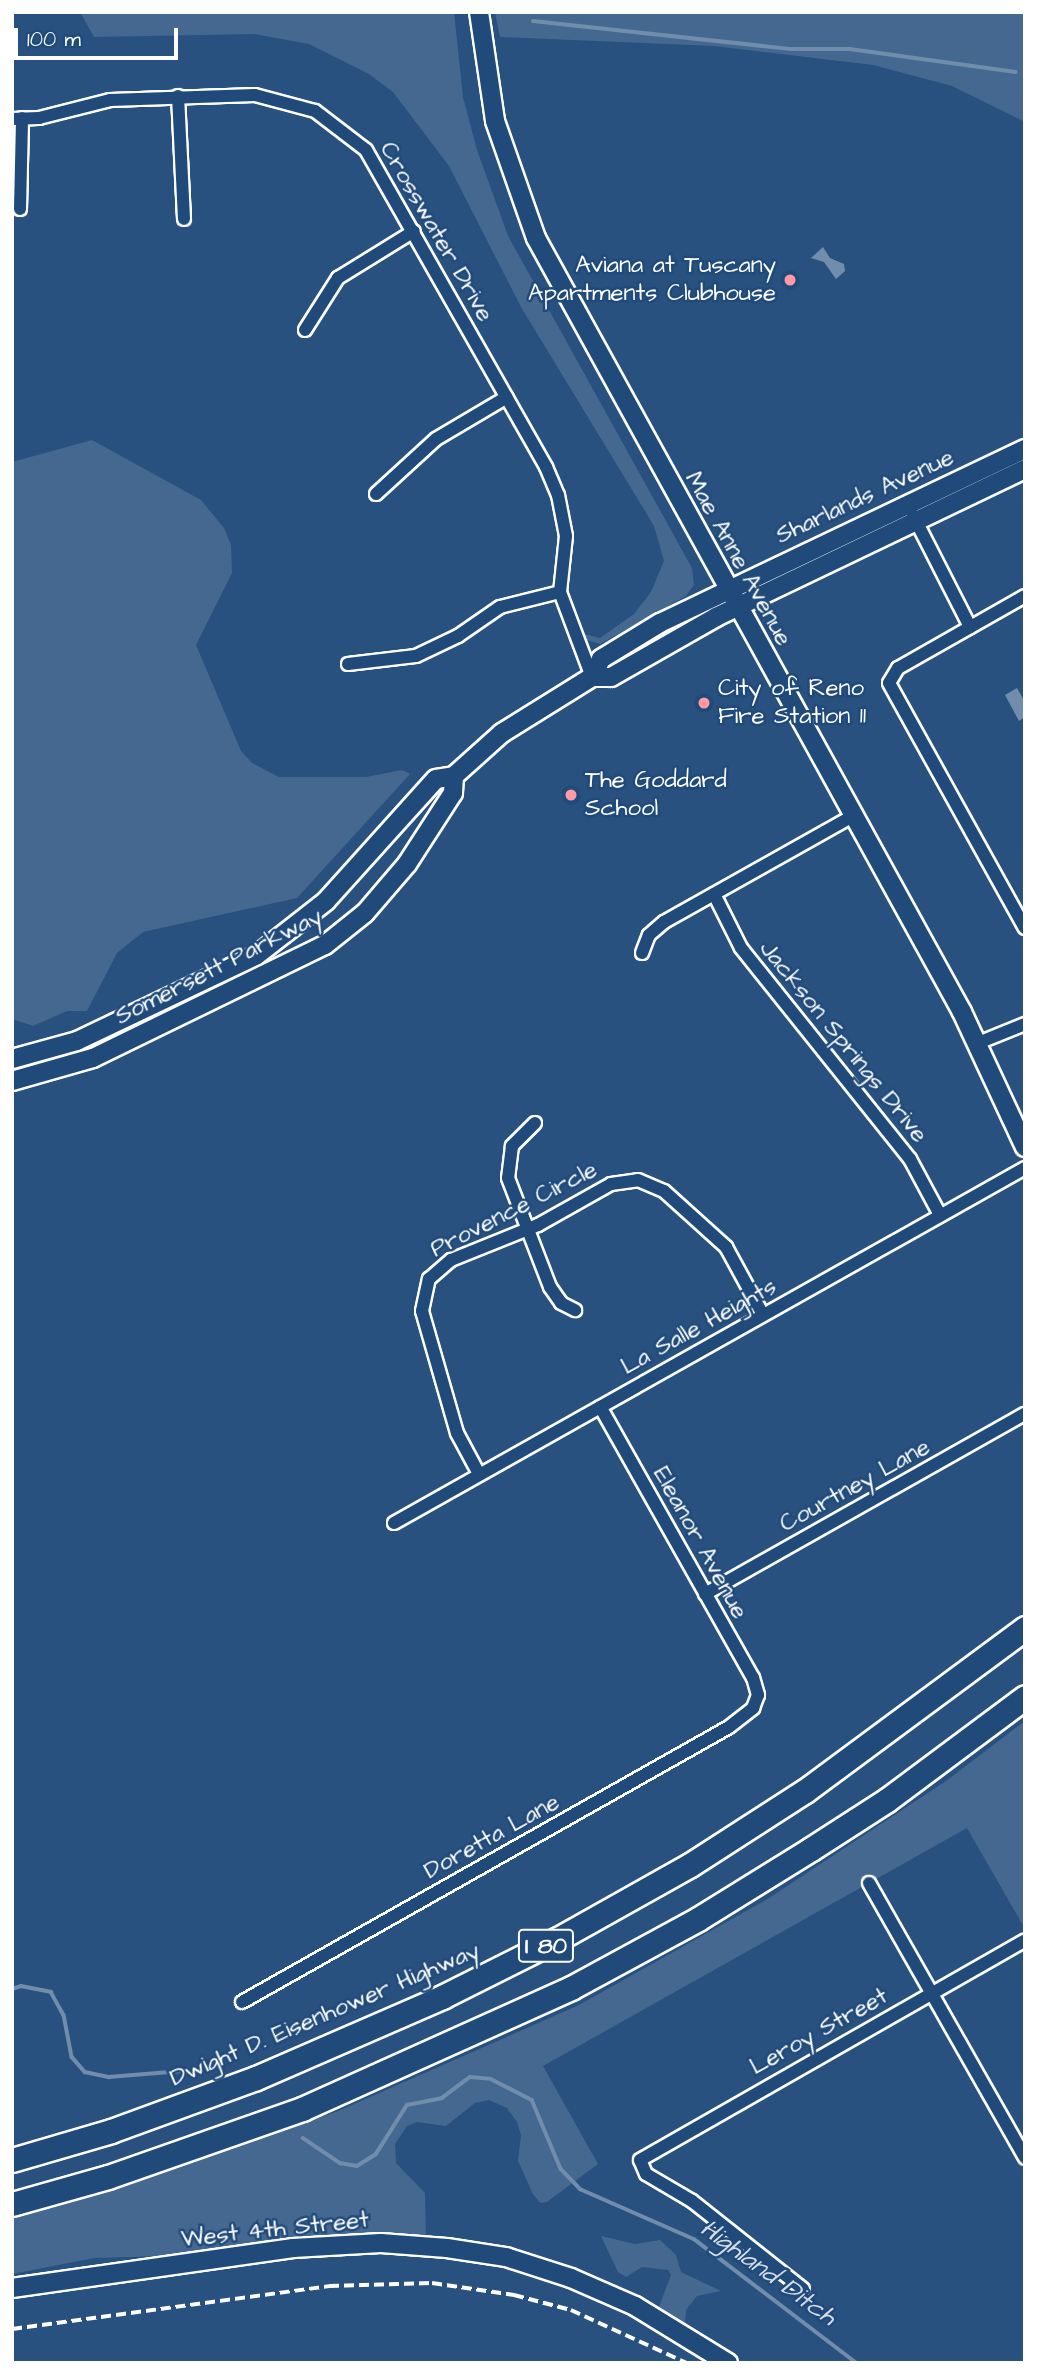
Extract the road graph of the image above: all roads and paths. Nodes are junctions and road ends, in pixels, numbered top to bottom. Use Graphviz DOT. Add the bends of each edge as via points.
graph roads {
  1 [pos="479,12"];
  2 [pos="178,96"];
  3 [pos="17,119"];
  4 [pos="20,209"];
  5 [pos="184,219"];
  6 [pos="414,231"];
  7 [pos="305,330"];
  8 [pos="508,397"];
  9 [pos="1025,449"];
  10 [pos="1025,469"];
  11 [pos="376,494"];
  12 [pos="909,504"];
  13 [pos="915,521"];
  14 [pos="727,590"];
  15 [pos="560,592"];
  16 [pos="1025,596"];
  17 [pos="736,607"];
  18 [pos="970,627"];
  19 [pos="348,664"];
  20 [pos="592,677"];
  21 [pos="454,776"];
  22 [pos="853,816"];
  23 [pos="714,894"];
  24 [pos="1025,928"];
  25 [pos="642,953"];
  26 [pos="1025,1024"];
  27 [pos="978,1043"];
  28 [pos="12,1059"];
  29 [pos="12,1081"];
  30 [pos="535,1123"];
  31 [pos="1025,1147"];
  32 [pos="1025,1168"];
  33 [pos="940,1215"];
  34 [pos="527,1230"];
  35 [pos="575,1310"];
  36 [pos="764,1315"];
  37 [pos="600,1407"];
  38 [pos="1025,1414"];
  39 [pos="479,1474"];
  40 [pos="394,1522"];
  41 [pos="705,1594"];
  42 [pos="1025,1628"];
  43 [pos="1025,1697"];
  44 [pos="757,1702"];
  45 [pos="869,1883"];
  46 [pos="1025,1940"];
  47 [pos="931,1993"];
  48 [pos="242,2002"];
  49 [pos="1025,2158"];
  50 [pos="12,2160"];
  51 [pos="12,2204"];
  52 [pos="12,2288"];
  53 [pos="803,2289"];
  54 [pos="728,2363"];
  1 -- 14 [label="main road, Mae Anne Avenue" via="495,121 525,212"];
  2 -- 3 [label="street, Crosswater Drive" via="110,100"];
  2 -- 5 [label="street"];
  2 -- 6 [label="street, Crosswater Drive" via="273,97 334,122 366,150"];
  3 -- 4 [label="street"];
  6 -- 7 [label="street" via="338,278"];
  6 -- 8 [label="street, Crosswater Drive"];
  8 -- 11 [label="street" via="436,439"];
  8 -- 15 [label="street, Crosswater Drive" via="558,495 566,536"];
  9 -- 12 [label="main road, Sharlands Avenue"];
  10 -- 13 [label="main road, Sharlands Avenue"];
  12 -- 13 [label="street"];
  12 -- 14 [label="main road, Sharlands Avenue"];
  13 -- 17 [label="main road, Sharlands Avenue"];
  13 -- 18 [label="street"];
  14 -- 17 [label="main road, Mae Anne Avenue"];
  14 -- 20 [label="main road, Somersett Parkway" via="607,654"];
  15 -- 19 [label="street" via="500,607 458,636 416,656"];
  15 -- 20 [label="street, Crosswater Drive"];
  16 -- 18 [label="street"];
  17 -- 20 [label="main road, Somersett Parkway" via="611,677"];
  17 -- 22 [label="main road, Mae Anne Avenue"];
  18 -- 24 [label="street" via="891,674 892,693"];
  20 -- 21 [label="main road, Somersett Parkway" via="502,733"];
  21 -- 28 [label="main road, Somersett Parkway" via="436,779 326,901 257,955 87,1037"];
  21 -- 29 [label="main road, Somersett Parkway" via="453,793 393,882 365,913 325,945 93,1058"];
  22 -- 23 [label="street"];
  22 -- 27 [label="main road, Mae Anne Avenue"];
  23 -- 25 [label="street" via="655,928"];
  23 -- 33 [label="street, Jackson Springs Drive" via="741,948 910,1159"];
  26 -- 27 [label="street"];
  27 -- 31 [label="main road, Mae Anne Avenue"];
  30 -- 34 [label="street" via="512,1146 506,1172"];
  32 -- 33 [label="street, La Salle Heights"];
  33 -- 36 [label="street, La Salle Heights"];
  34 -- 35 [label="street" via="555,1296"];
  34 -- 36 [label="street, Provence Circle" via="619,1181 648,1182 726,1247"];
  34 -- 39 [label="street, Provence Circle" via="443,1265 429,1279 421,1300 450,1412"];
  36 -- 37 [label="street, La Salle Heights"];
  37 -- 39 [label="street, La Salle Heights"];
  37 -- 41 [label="street, Eleanor Avenue"];
  38 -- 41 [label="street, Courtney Lane"];
  39 -- 40 [label="street, La Salle Heights"];
  41 -- 44 [label="street, Eleanor Avenue" via="753,1678"];
  42 -- 50 [label="highway, Dwight D. Eisenhower Highway / I 80" via="805,1791 690,1864 558,1939 401,2016 256,2078 111,2132"];
  43 -- 51 [label="highway, I 80" via="811,1849 698,1919 571,1988 302,2109 108,2177"];
  44 -- 48 [label="street, Doretta Lane" via="729,1727"];
  45 -- 47 [label="street"];
  46 -- 47 [label="street, Leroy Street"];
  47 -- 49 [label="street"];
  47 -- 53 [label="street, Leroy Street" via="652,2149 639,2164"];
  52 -- 54 [label="main road, West 4th Street" via="293,2248 381,2243 447,2248 506,2258 571,2277 635,2306"];
}
